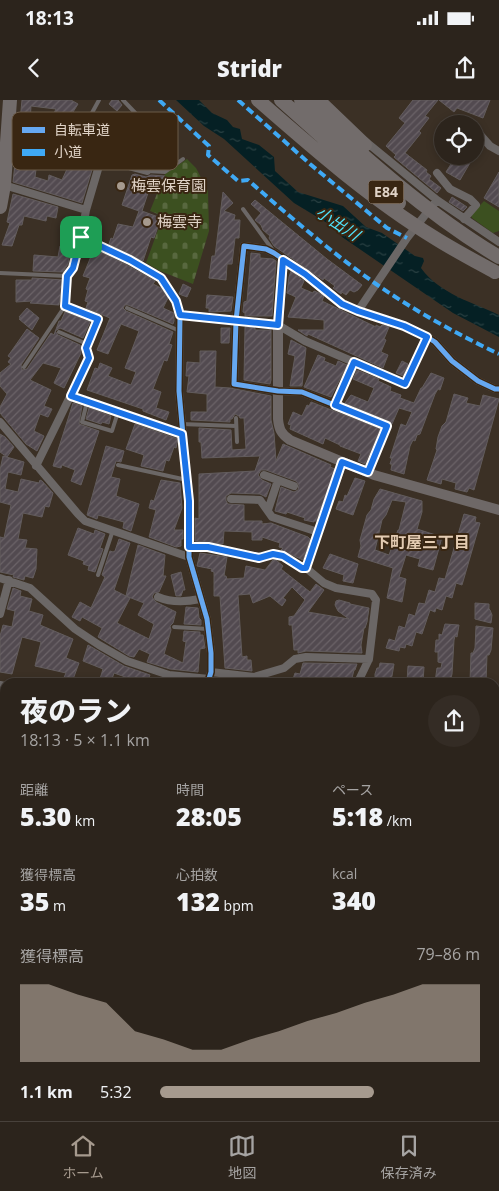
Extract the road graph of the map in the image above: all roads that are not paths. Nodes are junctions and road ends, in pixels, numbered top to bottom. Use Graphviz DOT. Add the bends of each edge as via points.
graph roads {
  1 [pos="10,100"];
  2 [pos="99,100"];
  3 [pos="123,100"];
  4 [pos="258,100"];
  5 [pos="281,100"];
  6 [pos="301,100"];
  7 [pos="318,100"];
  8 [pos="325,100"];
  9 [pos="92,112"];
  10 [pos="134,112"];
  11 [pos="8,129"];
  12 [pos="12,130"];
  13 [pos="484,139"];
  14 [pos="499,151"];
  15 [pos="183,158"];
  16 [pos="178,162"];
  17 [pos="98,170"];
  18 [pos="143,170"];
  19 [pos="167,170"];
  20 [pos="147,171"];
  21 [pos="437,174"];
  22 [pos="4,185"];
  23 [pos="437,200"];
  24 [pos="0,208"];
  25 [pos="244,209"];
  26 [pos="86,210"];
  27 [pos="464,219"];
  28 [pos="81,237"];
  29 [pos="499,243"];
  30 [pos="278,256"];
  31 [pos="499,258"];
  32 [pos="0,273"];
  33 [pos="497,273"];
  34 [pos="67,276"];
  35 [pos="65,306"];
  36 [pos="127,308"];
  37 [pos="358,311"];
  38 [pos="180,315"];
  39 [pos="236,321"];
  40 [pos="278,325"];
  41 [pos="180,331"];
  42 [pos="59,332"];
  43 [pos="427,337"];
  44 [pos="87,344"];
  45 [pos="354,362"];
  46 [pos="24,367"];
  47 [pos="499,389"];
  48 [pos="278,391"];
  49 [pos="71,396"];
  50 [pos="87,402"];
  51 [pos="335,405"];
  52 [pos="118,412"];
  53 [pos="236,418"];
  54 [pos="0,424"];
  55 [pos="182,424"];
  56 [pos="236,426"];
  57 [pos="182,434"];
  58 [pos="237,442"];
  59 [pos="342,462"];
  60 [pos="118,465"];
  61 [pos="36,466"];
  62 [pos="368,472"];
  63 [pos="264,476"];
  64 [pos="187,480"];
  65 [pos="278,480"];
  66 [pos="294,486"];
  67 [pos="231,499"];
  68 [pos="268,510"];
  69 [pos="499,510"];
  70 [pos="113,530"];
  71 [pos="318,532"];
  72 [pos="189,547"];
  73 [pos="190,557"];
  74 [pos="306,568"];
  75 [pos="98,575"];
  76 [pos="0,578"];
  77 [pos="9,580"];
  78 [pos="158,597"];
  79 [pos="200,599"];
  80 [pos="0,614"];
  81 [pos="174,627"];
  82 [pos="208,629"];
  83 [pos="369,659"];
  84 [pos="209,678"];
  85 [pos="360,678"];
  1 -- 11 [label="highway"];
  2 -- 9 [label="lane"];
  3 -- 10 [label="lane"];
  4 -- 33 [label="highway" via="347,176 434,238"];
  5 -- 33 [label="highway, E84" via="406,209"];
  6 -- 31 [label="highway, E84" via="408,192"];
  7 -- 29 [label="highway" via="392,169 456,218"];
  8 -- 23 [label="street" via="364,140"];
  11 -- 12 [label="street"];
  11 -- 22 [label="highway"];
  13 -- 14 [label="street"];
  15 -- 16 [label="lane"];
  17 -- 26 [label="street"];
  18 -- 20 [label="street"];
  19 -- 20 [label="lane"];
  21 -- 27 [label="street" via="450,189 476,205"];
  22 -- 24 [label="highway"];
  22 -- 26 [label="street"];
  23 -- 27 [label="street"];
  23 -- 37 [label="street" via="406,239"];
  25 -- 30 [label="lane"];
  26 -- 28 [label="street"];
  27 -- 29 [label="street"];
  28 -- 34 [label="street" via="75,263"];
  28 -- 38 [label="street" via="161,278 176,301"];
  30 -- 37 [label="street" via="342,304"];
  30 -- 39 [label="street" via="244,246"];
  30 -- 40 [label="street"];
  32 -- 34 [label="lane"];
  34 -- 35 [label="lane"];
  35 -- 44 [label="street" via="98,319"];
  35 -- 46 [label="lane"];
  36 -- 41 [label="lane"];
  37 -- 43 [label="street"];
  38 -- 39 [label="street"];
  38 -- 41 [label="street"];
  39 -- 40 [label="street"];
  39 -- 48 [label="street" via="234,384"];
  40 -- 45 [label="street" via="305,341"];
  40 -- 48 [label="street"];
  41 -- 55 [label="street"];
  42 -- 44 [label="lane"];
  43 -- 45 [label="street" via="405,384"];
  43 -- 47 [label="street" via="478,381"];
  44 -- 49 [label="street" via="89,358"];
  45 -- 51 [label="street"];
  48 -- 51 [label="street" via="302,392"];
  48 -- 59 [label="street" via="279,429 284,436"];
  49 -- 50 [label="street"];
  49 -- 61 [label="street"];
  50 -- 52 [label="street"];
  50 -- 52 [label="lane" via="82,422 112,431"];
  51 -- 62 [label="street" via="387,426"];
  52 -- 57 [label="street"];
  53 -- 56 [label="lane"];
  54 -- 61 [label="street"];
  55 -- 56 [label="lane"];
  55 -- 57 [label="street"];
  56 -- 58 [label="lane"];
  57 -- 64 [label="street"];
  59 -- 62 [label="street"];
  59 -- 71 [label="street"];
  60 -- 64 [label="lane"];
  61 -- 70 [label="street" via="85,521"];
  62 -- 69 [label="street"];
  63 -- 65 [label="street"];
  64 -- 72 [label="street"];
  65 -- 66 [label="street"];
  65 -- 68 [label="street"];
  67 -- 68 [label="street" via="260,500"];
  68 -- 71 [label="street" via="272,517"];
  70 -- 73 [label="street"];
  70 -- 75 [label="lane"];
  71 -- 74 [label="street"];
  72 -- 73 [label="street"];
  72 -- 74 [label="street" via="208,547 259,558 273,554"];
  73 -- 79 [label="street"];
  74 -- 83 [label="street" via="324,584 372,594 376,600"];
  76 -- 77 [label="street"];
  77 -- 80 [label="street"];
  77 -- 84 [label="street" via="30,588 75,629 127,661 169,675"];
  78 -- 79 [label="street" via="186,601"];
  79 -- 82 [label="street"];
  81 -- 82 [label="lane"];
  82 -- 84 [label="street"];
  83 -- 84 [label="street" via="306,657 254,677"];
  83 -- 85 [label="street"];
}
